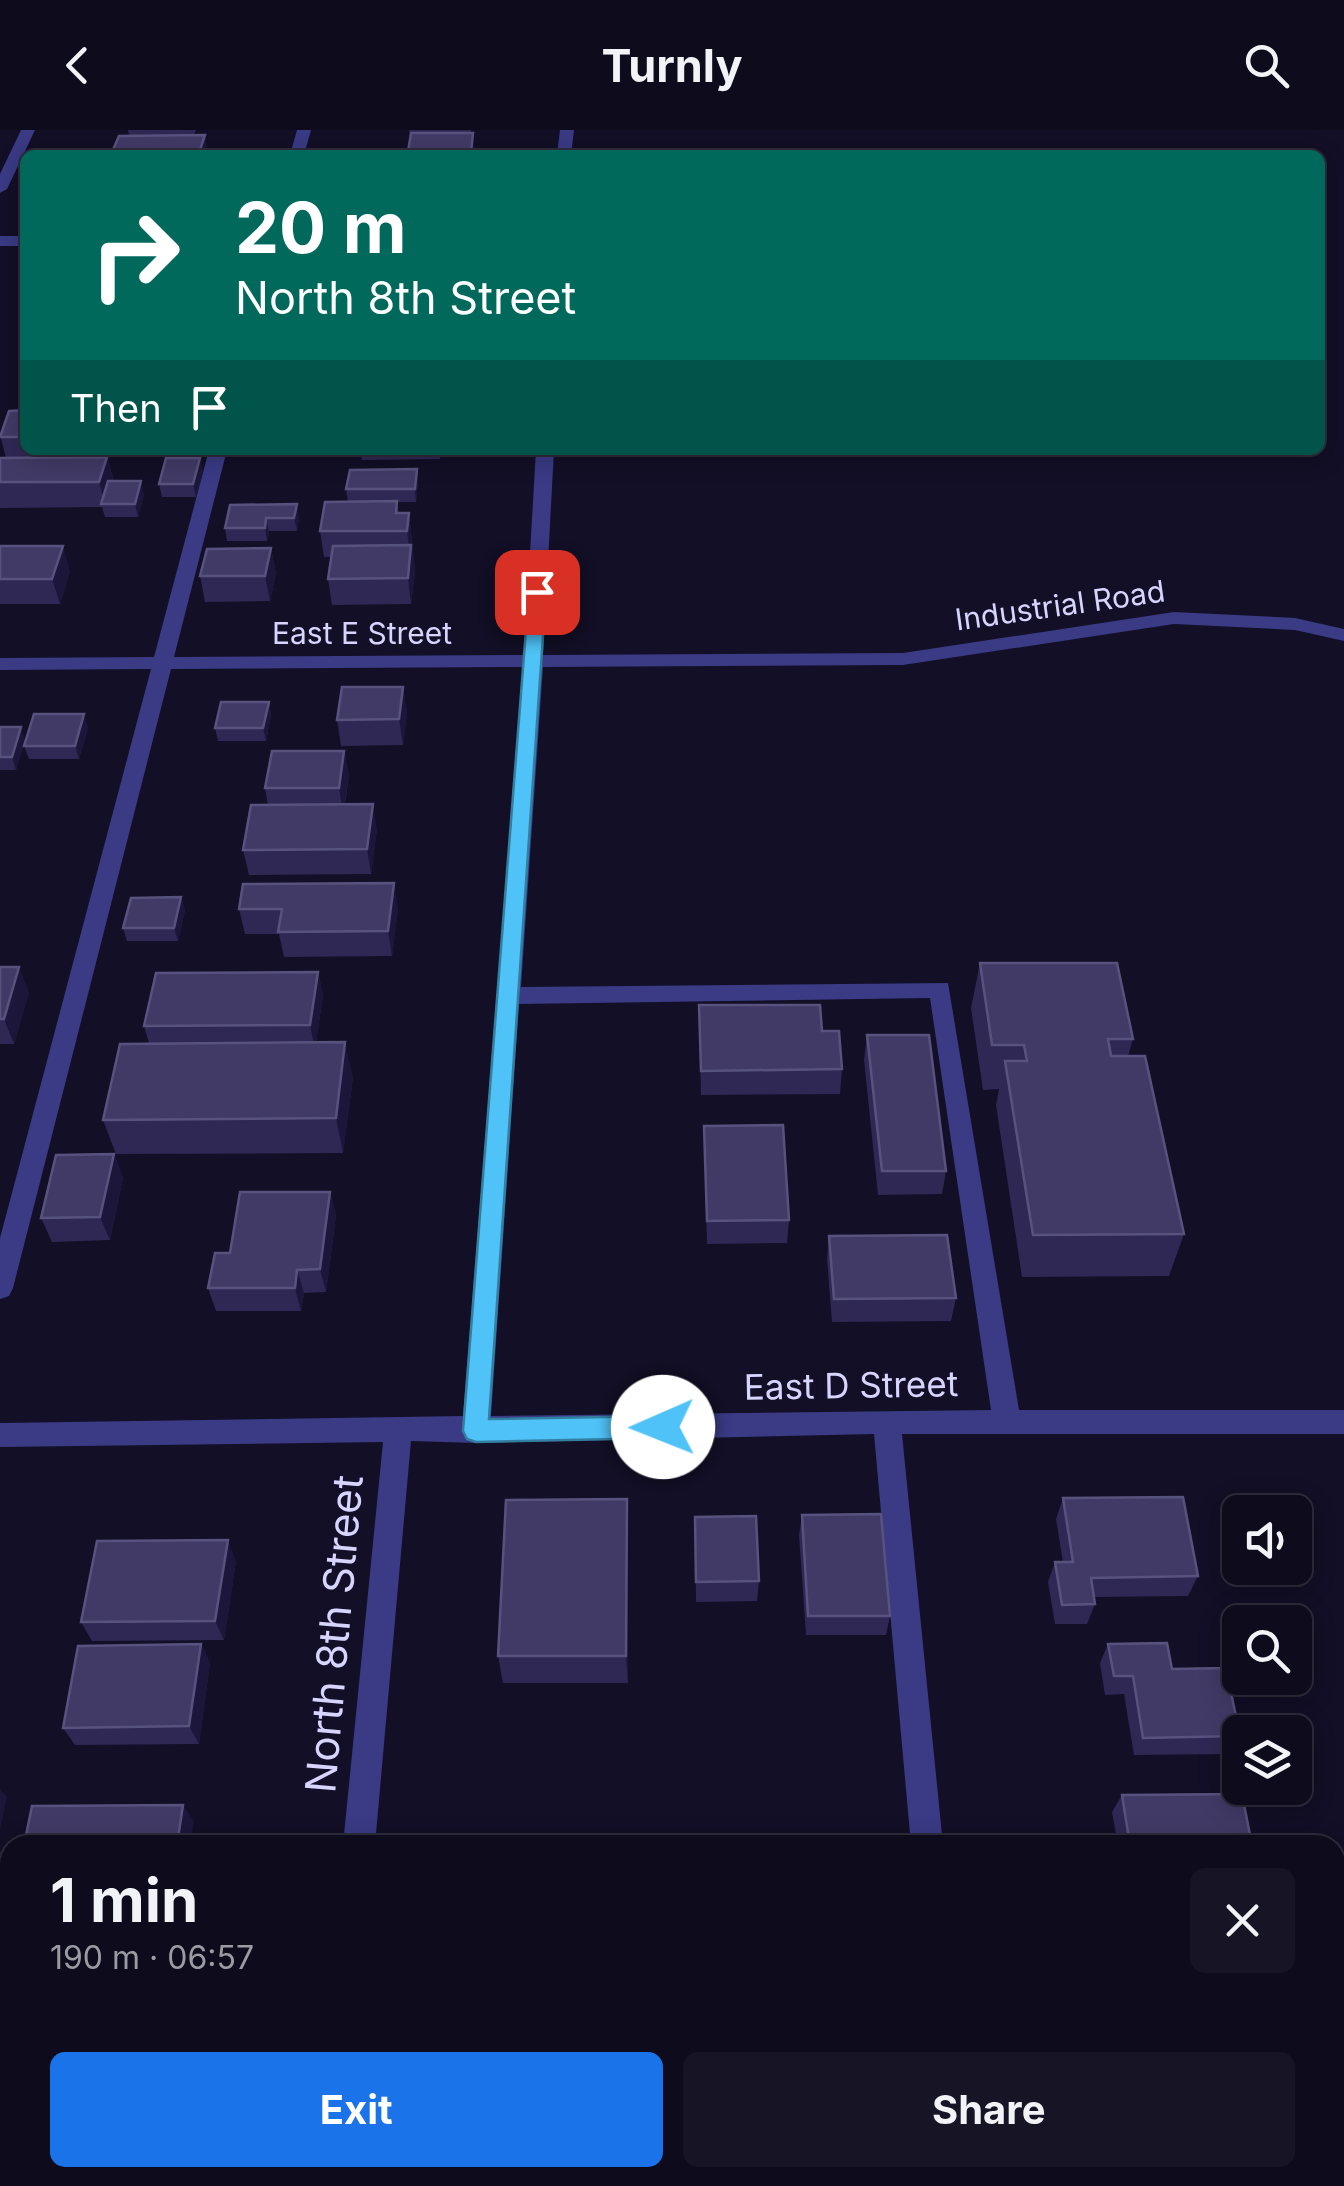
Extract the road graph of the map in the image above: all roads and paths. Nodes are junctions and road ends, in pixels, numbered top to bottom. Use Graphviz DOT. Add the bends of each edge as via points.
graph roads {
  1 [pos="28,130"];
  2 [pos="0,189"];
  3 [pos="217,455"];
  4 [pos="545,455"];
  5 [pos="1344,634"];
  6 [pos="903,660"];
  7 [pos="534,663"];
  8 [pos="0,664"];
  9 [pos="160,665"];
  10 [pos="508,996"];
  11 [pos="0,1288"];
  12 [pos="887,1422"];
  13 [pos="1007,1422"];
  14 [pos="1344,1422"];
  15 [pos="476,1431"];
  16 [pos="398,1432"];
  17 [pos="0,1434"];
  18 [pos="360,1835"];
  19 [pos="926,1835"];
  1 -- 2 [label="street"];
  3 -- 9 [label="street"];
  4 -- 7 [label="street"];
  5 -- 6 [label="street, Industrial Road" via="1295,624 1174,618"];
  6 -- 7 [label="street, East E Street"];
  7 -- 9 [label="street, East E Street"];
  7 -- 10 [label="street"];
  8 -- 9 [label="street, East E Street"];
  9 -- 11 [label="street"];
  10 -- 13 [label="street" via="940,989"];
  10 -- 15 [label="street"];
  12 -- 13 [label="street, East D Street"];
  12 -- 15 [label="street, East D Street"];
  12 -- 19 [label="street"];
  13 -- 14 [label="street, East D Street"];
  15 -- 16 [label="street, East D Street"];
  16 -- 17 [label="street, East D Street"];
  16 -- 18 [label="street, North 8th Street"];
}
